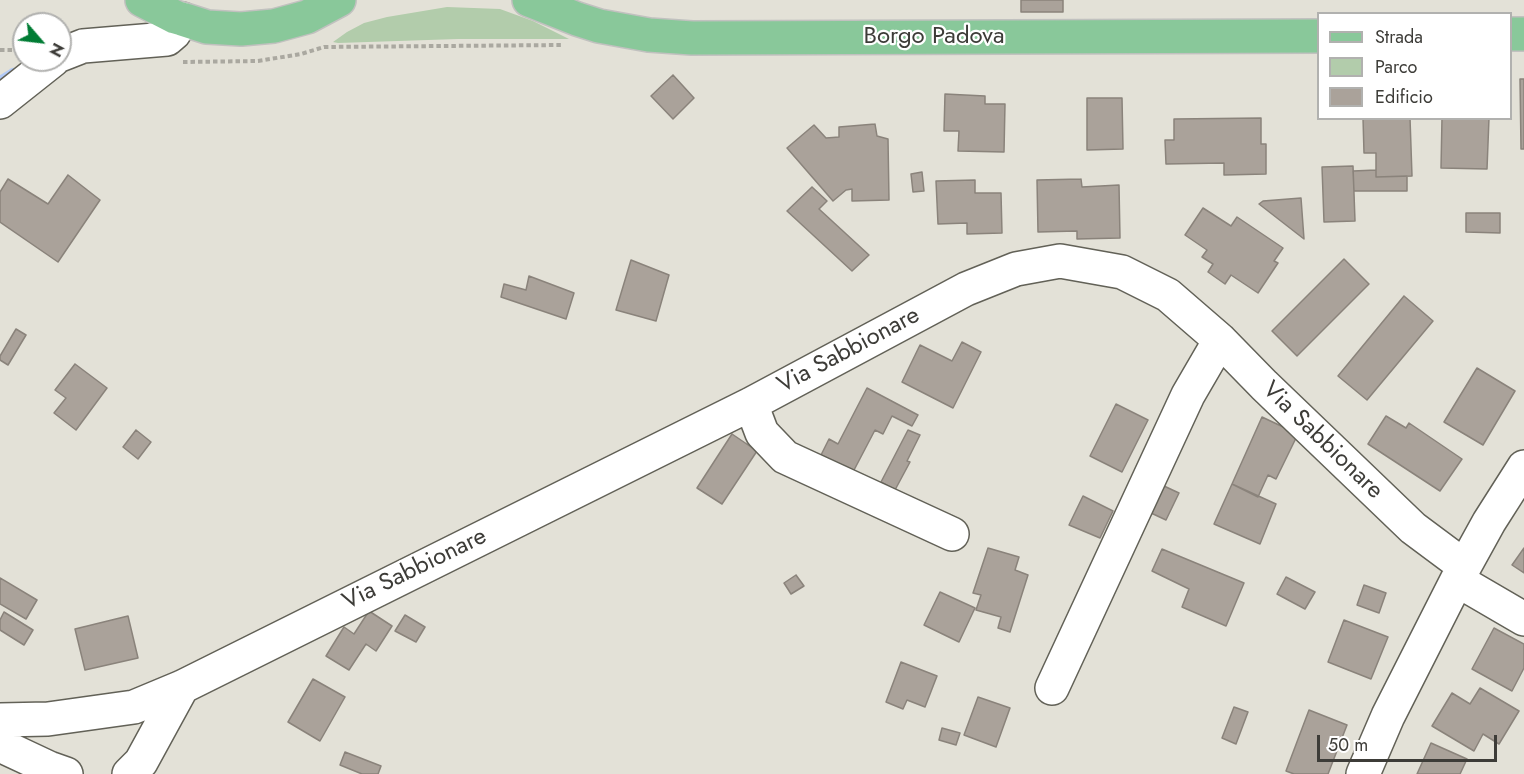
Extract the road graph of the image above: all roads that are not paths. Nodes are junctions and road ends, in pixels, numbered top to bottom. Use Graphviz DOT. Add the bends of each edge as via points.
graph roads {
  1 [pos="141,1"];
  2 [pos="342,1"];
  3 [pos="541,3"];
  4 [pos="182,19"];
  5 [pos="1317,36"];
  6 [pos="72,50"];
  7 [pos="38,72"];
  8 [pos="0,102"];
  9 [pos="1220,340"];
  10 [pos="751,404"];
  11 [pos="1524,467"];
  12 [pos="952,534"];
  13 [pos="1460,573"];
  14 [pos="1524,619"];
  15 [pos="182,687"];
  16 [pos="1052,688"];
  17 [pos="0,720"];
  18 [pos="0,745"];
  19 [pos="66,774"];
  20 [pos="129,774"];
  21 [pos="1363,774"];
  1 -- 4 [label="main road"];
  2 -- 4 [label="main road" via="307,17 241,30 207,27"];
  3 -- 5 [label="main road, Borgo Padova" via="612,29 692,38"];
  4 -- 6 [label="street" via="167,39"];
  7 -- 8 [label="street"];
  9 -- 10 [label="street, Via Sabbionare" via="1168,295 1122,272 1060,261 1016,269 966,289"];
  9 -- 13 [label="street, Via Sabbionare"];
  9 -- 16 [label="street" via="1188,394"];
  10 -- 12 [label="street" via="762,433 785,456"];
  10 -- 15 [label="street, Via Sabbionare"];
  11 -- 13 [label="street"];
  13 -- 14 [label="street, Via Sabbionare"];
  13 -- 21 [label="street"];
  15 -- 17 [label="street, Via Sabbionare" via="134,707 48,719"];
  15 -- 20 [label="street" via="141,762"];
  18 -- 19 [label="street"];
}
